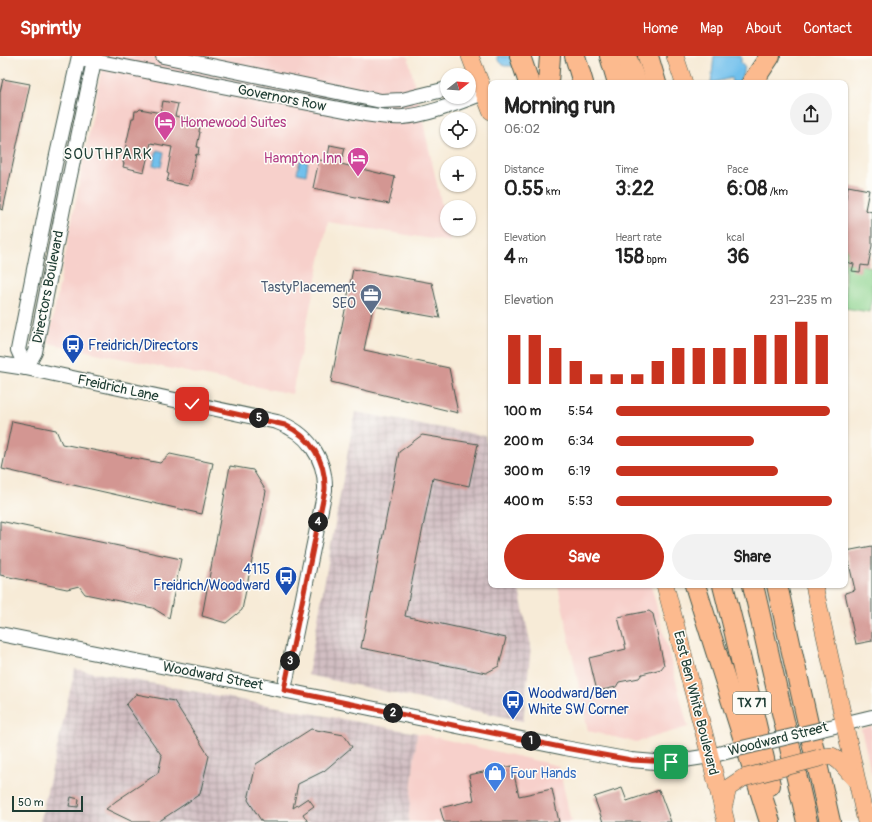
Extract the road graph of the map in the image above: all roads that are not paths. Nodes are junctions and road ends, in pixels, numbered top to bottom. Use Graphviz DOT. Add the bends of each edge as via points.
graph roads {
  1 [pos="163,56"];
  2 [pos="470,56"];
  3 [pos="520,56"];
  4 [pos="550,56"];
  5 [pos="564,56"];
  6 [pos="575,56"];
  7 [pos="610,56"];
  8 [pos="626,56"];
  9 [pos="648,56"];
  10 [pos="675,56"];
  11 [pos="770,56"];
  12 [pos="79,57"];
  13 [pos="95,58"];
  14 [pos="472,68"];
  15 [pos="528,80"];
  16 [pos="548,80"];
  17 [pos="569,80"];
  18 [pos="582,80"];
  19 [pos="617,80"];
  20 [pos="635,80"];
  21 [pos="655,80"];
  22 [pos="683,80"];
  23 [pos="754,80"];
  24 [pos="476,83"];
  25 [pos="440,91"];
  26 [pos="484,93"];
  27 [pos="488,103"];
  28 [pos="0,364"];
  29 [pos="26,368"];
  30 [pos="666,588"];
  31 [pos="696,588"];
  32 [pos="724,588"];
  33 [pos="754,588"];
  34 [pos="779,588"];
  35 [pos="815,588"];
  36 [pos="0,634"];
  37 [pos="284,690"];
  38 [pos="872,717"];
  39 [pos="844,723"];
  40 [pos="710,756"];
  41 [pos="858,782"];
  42 [pos="724,816"];
  43 [pos="770,822"];
  44 [pos="779,822"];
  45 [pos="807,822"];
  46 [pos="830,822"];
  47 [pos="866,822"];
  1 -- 25 [label="street, Governors Row" via="382,101 402,100"];
  2 -- 14 [label="main road"];
  3 -- 15 [label="highway"];
  4 -- 16 [label="highway"];
  5 -- 17 [label="highway"];
  6 -- 18 [label="highway"];
  7 -- 19 [label="highway"];
  8 -- 20 [label="highway"];
  9 -- 21 [label="highway"];
  10 -- 22 [label="main road"];
  11 -- 23 [label="highway"];
  12 -- 13 [label="street, Governors Row"];
  12 -- 29 [label="street, Directors Boulevard" via="18,350"];
  13 -- 26 [label="street, Governors Row" via="386,117 404,117 426,112"];
  13 -- 29 [label="street, Directors Boulevard" via="35,352"];
  24 -- 26 [label="main road"];
  26 -- 27 [label="main road"];
  28 -- 29 [label="street, Freidrich Lane"];
  29 -- 37 [label="street, Freidrich Lane" via="277,422 292,428 309,442 321,462 325,490"];
  30 -- 40 [label="main road, East Ben White Boulevard"];
  31 -- 43 [label="highway"];
  32 -- 44 [label="highway, TX 71"];
  33 -- 45 [label="highway, TX 71"];
  34 -- 46 [label="highway"];
  35 -- 39 [label="main road"];
  36 -- 37 [label="street, Woodward Street"];
  37 -- 40 [label="street, Woodward Street" via="631,760 671,762"];
  38 -- 39 [label="street, Woodward Street"];
  39 -- 40 [label="street, Woodward Street, bridge"];
  39 -- 41 [label="main road"];
  40 -- 42 [label="main road, East Ben White Boulevard"];
  41 -- 42 [label="main road, bridge" via="832,756 823,757 743,778 728,788"];
  41 -- 47 [label="main road"];
}
